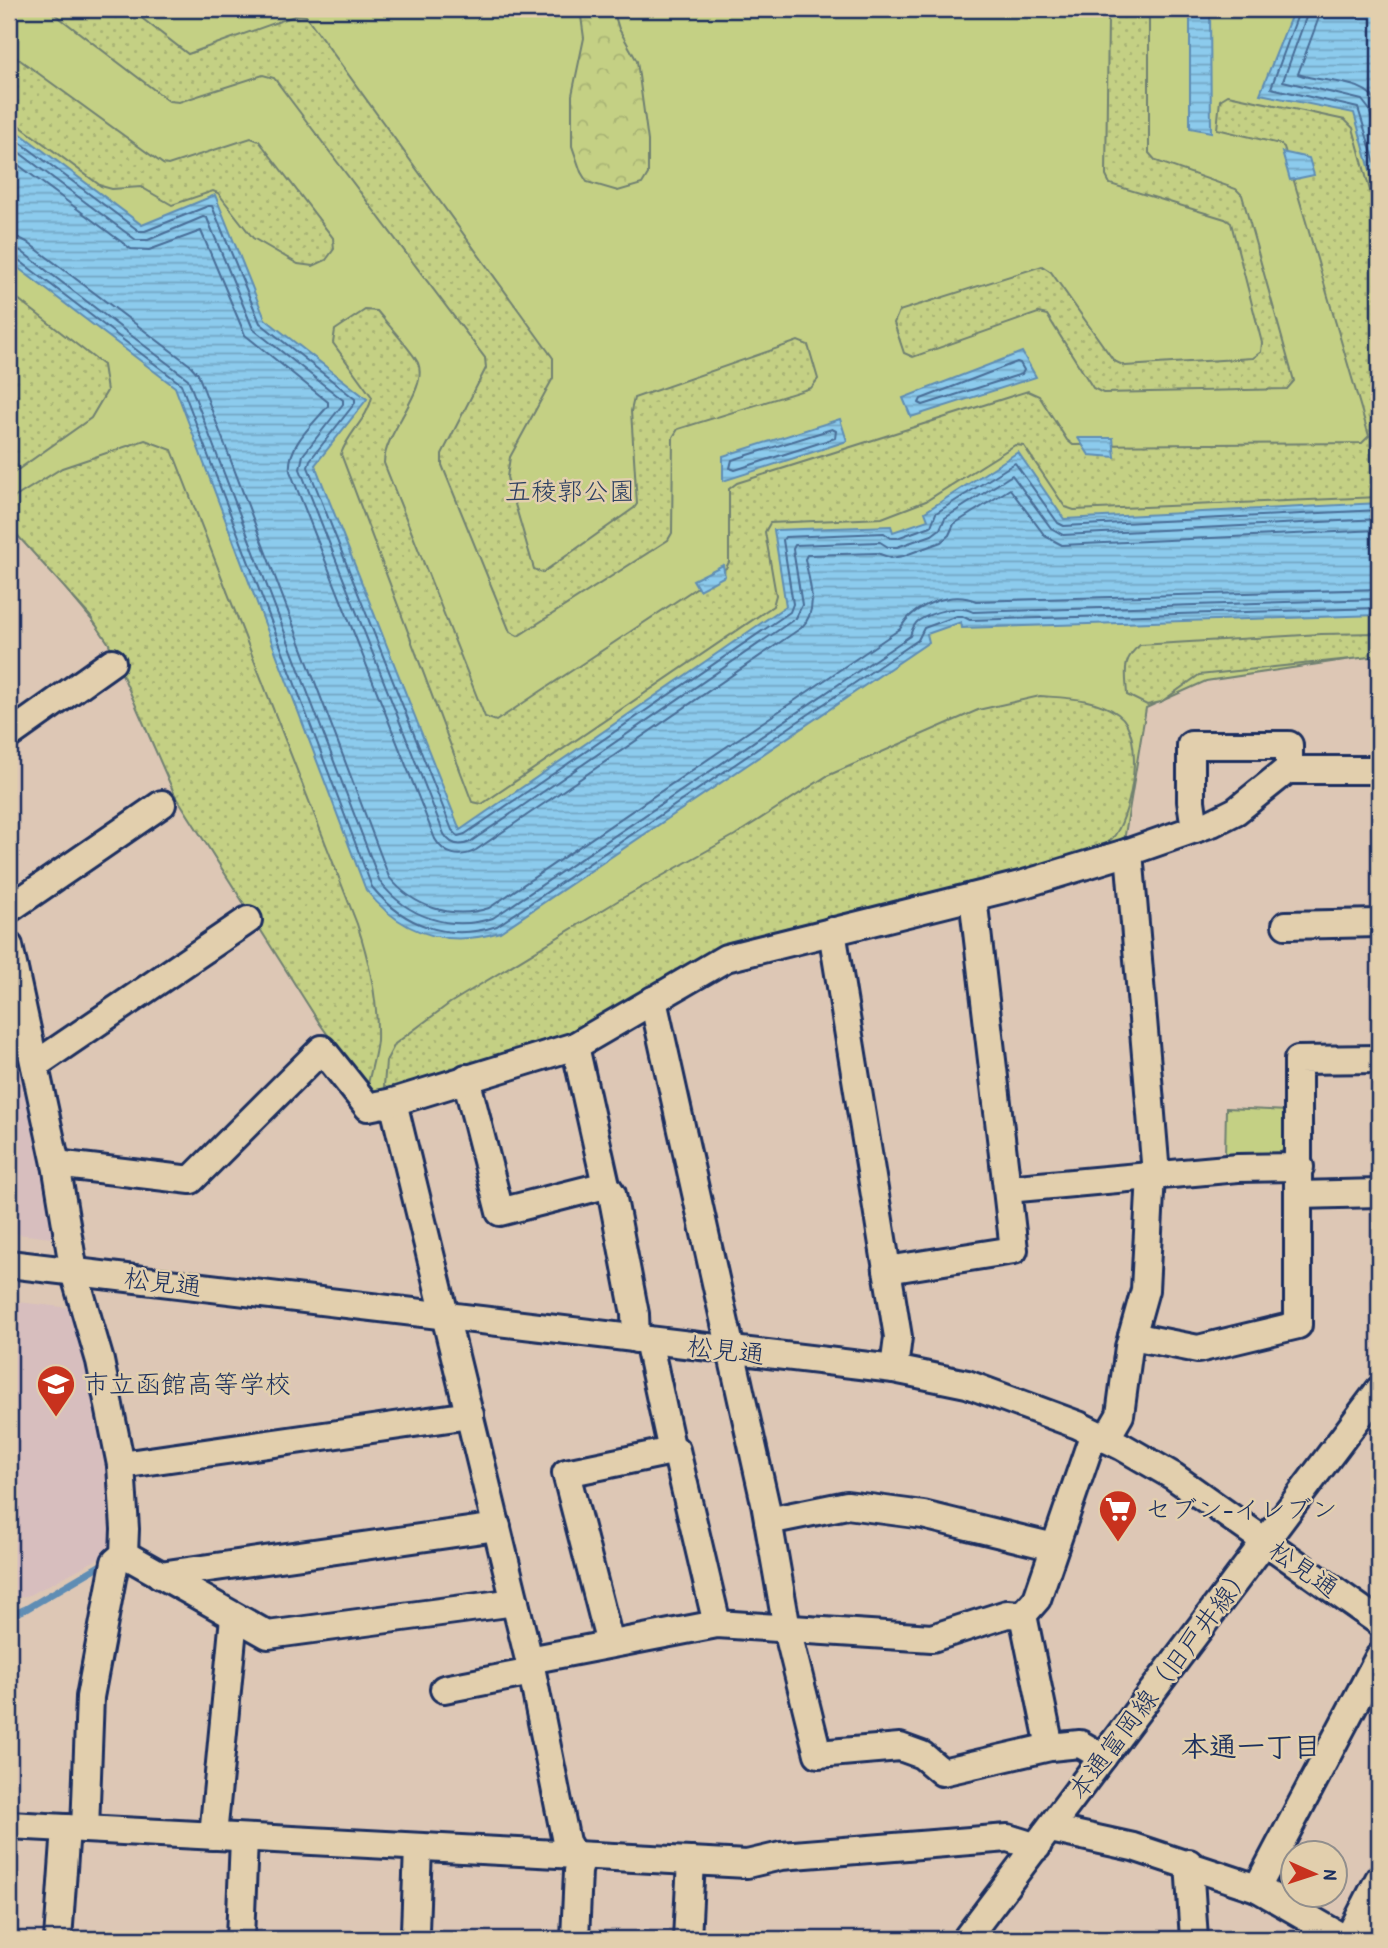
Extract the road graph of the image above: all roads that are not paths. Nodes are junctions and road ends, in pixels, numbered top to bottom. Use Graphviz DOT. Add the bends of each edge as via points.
graph roads {
  1 [pos="112,662"];
  2 [pos="9,735"];
  3 [pos="1289,770"];
  4 [pos="1379,770"];
  5 [pos="163,804"];
  6 [pos="1195,829"];
  7 [pos="1129,852"];
  8 [pos="973,897"];
  9 [pos="9,909"];
  10 [pos="248,920"];
  11 [pos="1379,923"];
  12 [pos="1286,925"];
  13 [pos="832,931"];
  14 [pos="9,946"];
  15 [pos="653,1000"];
  16 [pos="575,1046"];
  17 [pos="1379,1059"];
  18 [pos="35,1065"];
  19 [pos="466,1079"];
  20 [pos="393,1102"];
  21 [pos="55,1164"];
  22 [pos="1300,1167"];
  23 [pos="1154,1174"];
  24 [pos="606,1185"];
  25 [pos="1007,1189"];
  26 [pos="1379,1193"];
  27 [pos="1299,1195"];
  28 [pos="9,1264"];
  29 [pos="887,1270"];
  30 [pos="74,1272"];
  31 [pos="445,1316"];
  32 [pos="1132,1336"];
  33 [pos="642,1340"];
  34 [pos="731,1350"];
  35 [pos="894,1369"];
  36 [pos="1379,1390"];
  37 [pos="471,1415"];
  38 [pos="1100,1436"];
  39 [pos="672,1451"];
  40 [pos="121,1465"];
  41 [pos="768,1521"];
  42 [pos="497,1527"];
  43 [pos="1265,1541"];
  44 [pos="1054,1548"];
  45 [pos="124,1554"];
  46 [pos="160,1575"];
  47 [pos="515,1602"];
  48 [pos="1023,1615"];
  49 [pos="234,1617"];
  50 [pos="1379,1622"];
  51 [pos="716,1624"];
  52 [pos="787,1629"];
  53 [pos="610,1644"];
  54 [pos="1379,1657"];
  55 [pos="530,1666"];
  56 [pos="444,1689"];
  57 [pos="1051,1747"];
  58 [pos="1103,1757"];
  59 [pos="9,1825"];
  60 [pos="76,1828"];
  61 [pos="213,1836"];
  62 [pos="244,1838"];
  63 [pos="1044,1838"];
  64 [pos="418,1847"];
  65 [pos="579,1856"];
  66 [pos="691,1861"];
  67 [pos="1189,1863"];
  68 [pos="1379,1879"];
  69 [pos="1257,1888"];
  70 [pos="415,1931"];
  71 [pos="1349,1935"];
  72 [pos="1379,1936"];
  73 [pos="58,1939"];
  74 [pos="240,1939"];
  75 [pos="575,1939"];
  76 [pos="687,1939"];
  77 [pos="966,1939"];
  78 [pos="1194,1939"];
  1 -- 2 [label="street"];
  3 -- 4 [label="street"];
  3 -- 6 [label="street" via="1236,811"];
  3 -- 6 [label="street" via="1289,745 1191,744"];
  5 -- 9 [label="street"];
  6 -- 7 [label="street"];
  7 -- 8 [label="street"];
  7 -- 23 [label="street"];
  8 -- 13 [label="street"];
  8 -- 25 [label="street"];
  10 -- 18 [label="street"];
  11 -- 12 [label="street"];
  13 -- 15 [label="street" via="726,958"];
  13 -- 29 [label="street"];
  14 -- 18 [label="street"];
  15 -- 16 [label="street"];
  15 -- 34 [label="street"];
  16 -- 19 [label="street"];
  16 -- 24 [label="street"];
  17 -- 22 [label="street" via="1298,1060"];
  18 -- 21 [label="street"];
  19 -- 20 [label="street"];
  19 -- 24 [label="street" via="500,1212"];
  20 -- 21 [label="street" via="368,1107 322,1049 191,1180"];
  20 -- 31 [label="street"];
  21 -- 30 [label="street"];
  22 -- 23 [label="street"];
  22 -- 27 [label="street"];
  23 -- 25 [label="street"];
  23 -- 32 [label="street" via="1145,1290"];
  24 -- 33 [label="street" via="612,1194"];
  25 -- 29 [label="street" via="1014,1250"];
  26 -- 27 [label="street"];
  27 -- 32 [label="street" via="1298,1325 1198,1349"];
  28 -- 30 [label="street, 松見通"];
  29 -- 35 [label="street" via="898,1337"];
  30 -- 31 [label="street, 松見通"];
  30 -- 40 [label="street" via="100,1361"];
  31 -- 33 [label="street, 松見通"];
  31 -- 37 [label="street"];
  32 -- 38 [label="street" via="1120,1415"];
  33 -- 34 [label="street, 松見通"];
  33 -- 39 [label="street"];
  34 -- 35 [label="street, 松見通"];
  34 -- 41 [label="street"];
  35 -- 38 [label="street, 松見通" via="967,1384"];
  36 -- 43 [label="street, 本通富岡線（旧戸井線）"];
  37 -- 40 [label="street"];
  37 -- 42 [label="street"];
  38 -- 43 [label="street, 松見通" via="1173,1476"];
  38 -- 44 [label="street"];
  39 -- 51 [label="street" via="676,1450"];
  39 -- 53 [label="street" via="566,1473"];
  40 -- 45 [label="street"];
  41 -- 44 [label="street" via="847,1505 923,1515"];
  41 -- 52 [label="street"];
  42 -- 46 [label="street"];
  42 -- 47 [label="street"];
  43 -- 50 [label="street, 松見通"];
  43 -- 58 [label="street, 本通富岡線（旧戸井線）"];
  44 -- 48 [label="street" via="1037,1599"];
  45 -- 46 [label="street"];
  45 -- 60 [label="street" via="115,1562 90,1697"];
  46 -- 49 [label="street"];
  47 -- 49 [label="street" via="268,1635"];
  47 -- 55 [label="street"];
  48 -- 52 [label="street" via="1007,1614 932,1638"];
  48 -- 57 [label="street"];
  49 -- 61 [label="street"];
  51 -- 52 [label="street"];
  51 -- 53 [label="street"];
  52 -- 57 [label="street" via="818,1754 900,1747 922,1755 942,1772"];
  53 -- 55 [label="street"];
  54 -- 69 [label="street"];
  55 -- 56 [label="street"];
  55 -- 65 [label="street" via="566,1842"];
  57 -- 58 [label="street" via="1080,1744"];
  58 -- 63 [label="street, 本通富岡線（旧戸井線）"];
  59 -- 60 [label="street"];
  60 -- 61 [label="street"];
  60 -- 73 [label="street"];
  61 -- 62 [label="street"];
  62 -- 64 [label="street"];
  62 -- 74 [label="street"];
  63 -- 66 [label="street" via="781,1856 747,1864"];
  63 -- 67 [label="street" via="1133,1847"];
  63 -- 77 [label="street, 本通富岡線（旧戸井線）"];
  64 -- 65 [label="street"];
  64 -- 70 [label="street"];
  65 -- 66 [label="street"];
  65 -- 75 [label="street"];
  66 -- 76 [label="street"];
  67 -- 69 [label="street"];
  67 -- 78 [label="street"];
  68 -- 71 [label="street"];
  69 -- 71 [label="street"];
  71 -- 72 [label="street"];
}
